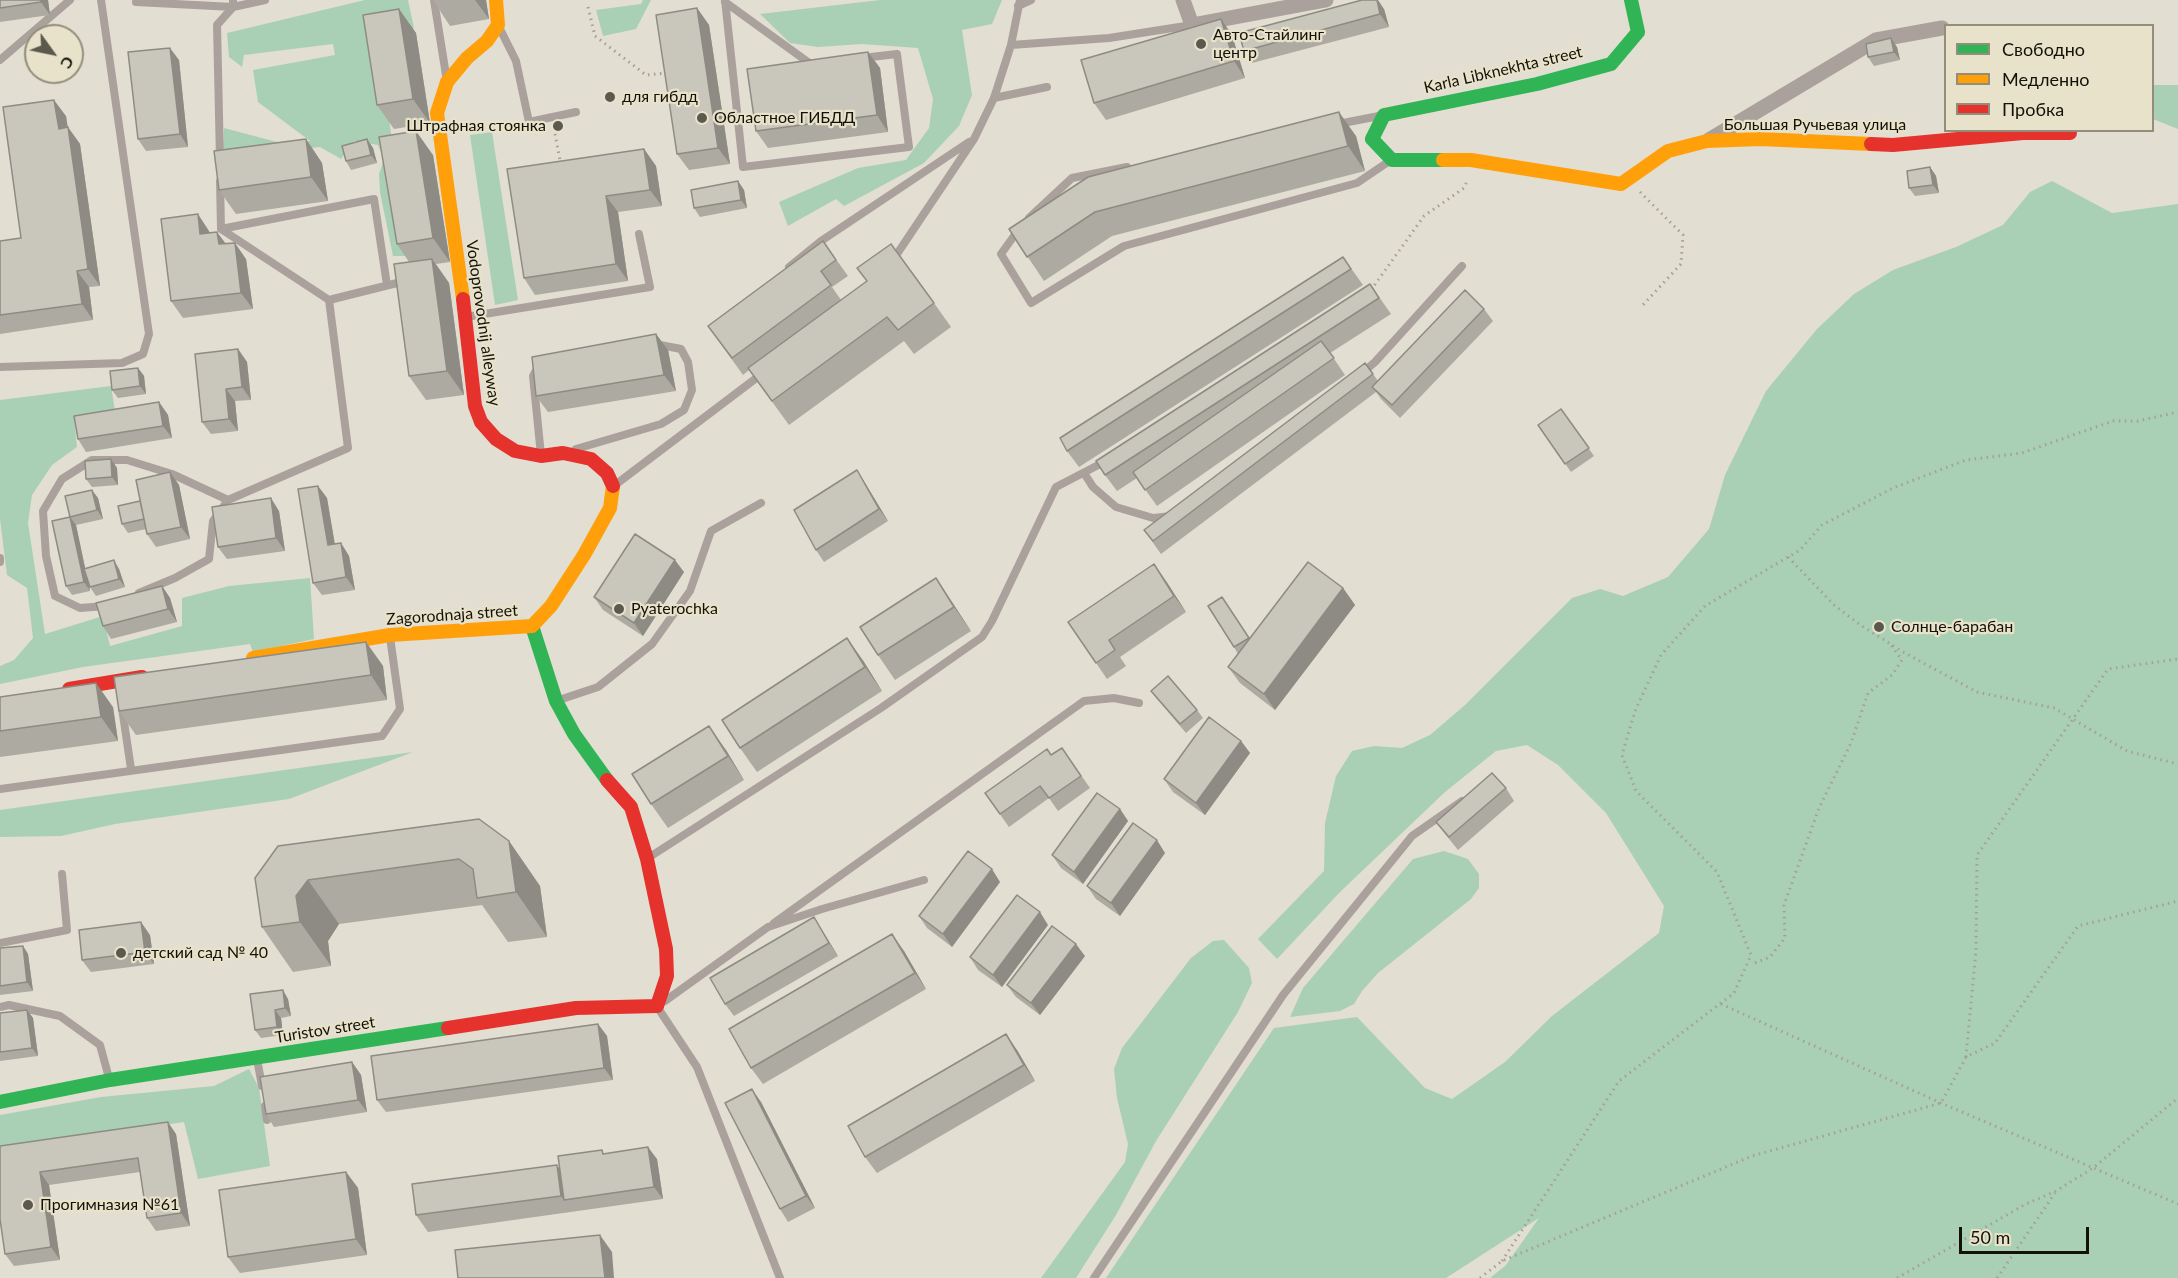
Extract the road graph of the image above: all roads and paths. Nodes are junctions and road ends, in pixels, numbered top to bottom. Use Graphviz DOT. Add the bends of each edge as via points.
graph roads {
  1 [pos="70,0"];
  2 [pos="101,0"];
  3 [pos="265,0"];
  4 [pos="434,0"];
  5 [pos="496,0"];
  6 [pos="1031,0"];
  7 [pos="1183,0"];
  8 [pos="1326,0"];
  9 [pos="1631,0"];
  10 [pos="725,1"];
  11 [pos="136,2"];
  12 [pos="233,3"];
  13 [pos="1019,3"];
  14 [pos="588,7"];
  15 [pos="498,25"];
  16 [pos="1192,25"];
  17 [pos="1942,28"];
  18 [pos="1011,45"];
  19 [pos="854,59"];
  20 [pos="0,60"];
  21 [pos="822,64"];
  22 [pos="674,71"];
  23 [pos="447,82"];
  24 [pos="1047,87"];
  25 [pos="994,98"];
  26 [pos="576,112"];
  27 [pos="1384,115"];
  28 [pos="552,117"];
  29 [pos="1326,127"];
  30 [pos="2070,133"];
  31 [pos="974,139"];
  32 [pos="1707,141"];
  33 [pos="1392,160"];
  34 [pos="1471,160"];
  35 [pos="1141,164"];
  36 [pos="562,169"];
  37 [pos="1621,184"];
  38 [pos="221,229"];
  39 [pos="639,234"];
  40 [pos="1462,266"];
  41 [pos="885,272"];
  42 [pos="778,276"];
  43 [pos="418,279"];
  44 [pos="387,285"];
  45 [pos="1368,293"];
  46 [pos="329,300"];
  47 [pos="1641,307"];
  48 [pos="465,318"];
  49 [pos="646,345"];
  50 [pos="550,363"];
  51 [pos="0,367"];
  52 [pos="768,369"];
  53 [pos="1357,376"];
  54 [pos="2178,412"];
  55 [pos="562,453"];
  56 [pos="541,456"];
  57 [pos="1115,456"];
  58 [pos="1084,473"];
  59 [pos="613,486"];
  60 [pos="228,500"];
  61 [pos="760,503"];
  62 [pos="1181,514"];
  63 [pos="1788,557"];
  64 [pos="134,595"];
  65 [pos="114,603"];
  66 [pos="532,626"];
  67 [pos="390,635"];
  68 [pos="1890,644"];
  69 [pos="2178,659"];
  70 [pos="242,660"];
  71 [pos="152,676"];
  72 [pos="57,690"];
  73 [pos="556,701"];
  74 [pos="121,703"];
  75 [pos="1139,703"];
  76 [pos="2073,720"];
  77 [pos="2178,764"];
  78 [pos="131,769"];
  79 [pos="0,789"];
  80 [pos="1470,795"];
  81 [pos="647,859"];
  82 [pos="62,874"];
  83 [pos="924,880"];
  84 [pos="2178,901"];
  85 [pos="768,927"];
  86 [pos="0,943"];
  87 [pos="1755,963"];
  88 [pos="1720,1004"];
  89 [pos="657,1006"];
  90 [pos="0,1007"];
  91 [pos="1966,1057"];
  92 [pos="257,1058"];
  93 [pos="110,1080"];
  94 [pos="2178,1098"];
  95 [pos="0,1102"];
  96 [pos="1941,1103"];
  97 [pos="267,1120"];
  98 [pos="2093,1168"];
  99 [pos="2056,1191"];
  100 [pos="2178,1204"];
  101 [pos="1502,1261"];
  102 [pos="780,1278"];
  103 [pos="1094,1278"];
  104 [pos="1480,1278"];
  105 [pos="1897,1278"];
  106 [pos="1997,1278"];
  1 -- 20 [label="lane"];
  2 -- 51 [label="lane" via="149,334 143,354 122,363"];
  3 -- 12 [label="lane"];
  4 -- 23 [label="lane"];
  5 -- 15 [label="street"];
  6 -- 13 [label="lane"];
  7 -- 16 [label="street"];
  8 -- 16 [label="street"];
  9 -- 27 [label="street, Karla Libknekhta street" via="1638,32 1611,63 1537,84"];
  10 -- 19 [label="lane" via="743,167 909,147 897,54"];
  10 -- 21 [label="lane" via="811,65"];
  11 -- 12 [label="lane"];
  12 -- 38 [label="lane" via="217,25"];
  13 -- 18 [label="lane"];
  14 -- 22 [label="path" via="596,36 646,75"];
  15 -- 23 [label="street, Vodoprovodnij alleyway"];
  15 -- 28 [label="lane" via="516,62 529,122"];
  16 -- 18 [label="lane" via="1109,38"];
  17 -- 32 [label="street" via="1876,40"];
  18 -- 25 [label="lane"];
  23 -- 48 [label="street, Vodoprovodnij alleyway" via="437,113 454,272"];
  24 -- 25 [label="lane"];
  25 -- 31 [label="lane"];
  26 -- 28 [label="lane"];
  27 -- 29 [label="lane"];
  27 -- 33 [label="street" via="1372,139"];
  28 -- 36 [label="path"];
  30 -- 32 [label="street, Большая Ручьевая улица" via="2023,133 1893,145 1760,139"];
  31 -- 41 [label="lane"];
  31 -- 42 [label="lane" via="821,241"];
  32 -- 37 [label="street, Большая Ручьевая улица" via="1668,151"];
  33 -- 34 [label="street"];
  33 -- 35 [label="lane" via="1357,183 1124,246 1031,303 1001,254 1024,222 1072,178"];
  34 -- 37 [label="street"];
  34 -- 45 [label="path" via="1471,173 1464,188 1424,216"];
  37 -- 47 [label="path" via="1641,193 1683,235 1681,264"];
  38 -- 44 [label="lane" via="375,199"];
  38 -- 46 [label="lane"];
  39 -- 48 [label="lane" via="650,287"];
  40 -- 53 [label="lane" via="1375,362"];
  43 -- 44 [label="lane"];
  44 -- 46 [label="lane"];
  46 -- 60 [label="lane" via="348,448"];
  48 -- 56 [label="street, Vodoprovodnij alleyway" via="475,406 481,422 496,439 515,451"];
  49 -- 55 [label="lane" via="681,349 688,362 692,390 684,410 661,424"];
  50 -- 56 [label="lane" via="540,364 533,376"];
  52 -- 59 [label="lane"];
  54 -- 63 [label="path" via="2138,421 2113,421 2022,453 1966,460 1929,472 1822,525 1800,550"];
  55 -- 56 [label="street, Vodoprovodnij alleyway"];
  55 -- 59 [label="street, Vodoprovodnij alleyway" via="591,459 607,473"];
  57 -- 58 [label="lane"];
  58 -- 62 [label="lane" via="1092,487 1116,507 1153,518"];
  58 -- 81 [label="lane" via="1056,487 982,637"];
  59 -- 66 [label="street" via="610,508 584,555 551,606"];
  60 -- 64 [label="lane" via="213,521 209,559"];
  60 -- 65 [label="lane" via="172,474 127,460 92,460 62,479 43,511 46,556 55,596 80,608"];
  61 -- 73 [label="lane" via="711,531 690,591 652,644 598,687"];
  63 -- 68 [label="path" via="1834,605"];
  63 -- 88 [label="path" via="1705,606 1683,628 1661,655 1650,677 1622,755 1636,791 1716,872 1751,955 1734,993"];
  66 -- 67 [label="street, Zagorodnaja street"];
  66 -- 73 [label="street, Zagorodnaja street"];
  67 -- 70 [label="street, Zagorodnaja street"];
  67 -- 78 [label="lane" via="400,709 382,736"];
  68 -- 76 [label="path" via="1977,692 2054,708"];
  68 -- 87 [label="path" via="1902,660 1892,675 1868,693 1851,743 1819,808 1784,905 1785,938 1770,957"];
  69 -- 76 [label="path" via="2108,669"];
  71 -- 72 [label="street" via="118,687"];
  73 -- 81 [label="street, Zagorodnaja street" via="598,770 631,807"];
  74 -- 78 [label="lane"];
  75 -- 85 [label="lane" via="1114,698 1084,701"];
  76 -- 77 [label="path" via="2127,751"];
  76 -- 91 [label="path" via="1977,855 1976,950"];
  78 -- 79 [label="lane"];
  80 -- 103 [label="lane" via="1412,836 1283,995"];
  81 -- 89 [label="street, Zagorodnaja street" via="666,949 666,976"];
  82 -- 86 [label="lane" via="66,930"];
  83 -- 85 [label="lane"];
  84 -- 91 [label="path" via="2078,926 1995,1043"];
  85 -- 89 [label="lane"];
  88 -- 96 [label="path"];
  88 -- 101 [label="path" via="1619,1081"];
  89 -- 92 [label="street, Turistov street" via="576,1008"];
  89 -- 102 [label="lane" via="697,1067"];
  90 -- 93 [label="lane" via="9,1005 60,1016 100,1045"];
  91 -- 96 [label="path"];
  92 -- 93 [label="street, Turistov street"];
  92 -- 97 [label="lane"];
  93 -- 95 [label="street, Turistov street"];
  94 -- 98 [label="path"];
  96 -- 98 [label="path"];
  96 -- 101 [label="path" via="1752,1156"];
  98 -- 99 [label="path"];
  98 -- 100 [label="path"];
  99 -- 105 [label="path" via="2024,1205"];
  99 -- 106 [label="path"];
  101 -- 104 [label="path"];
}
